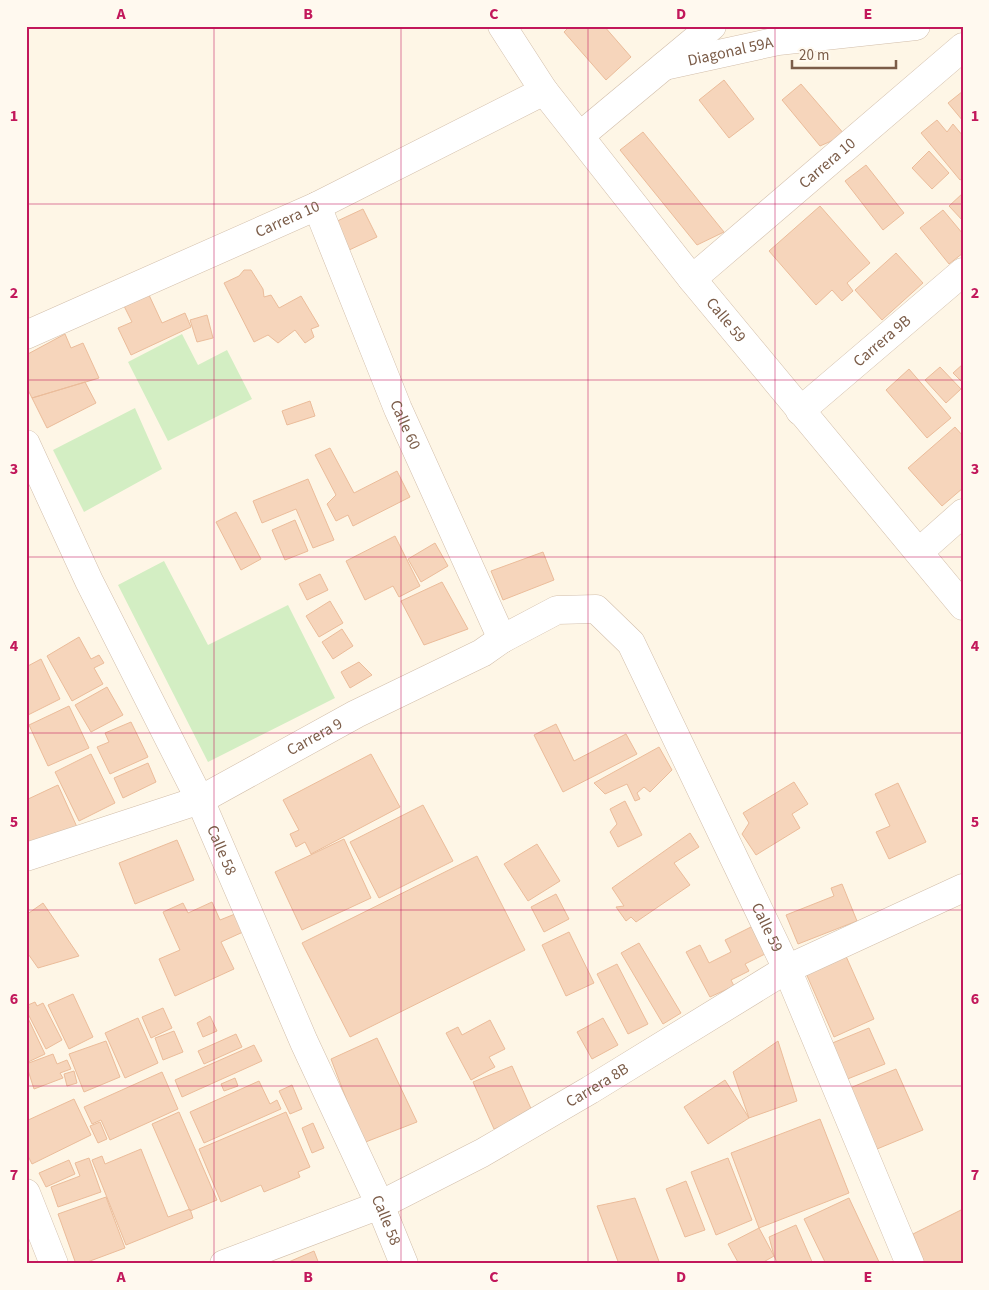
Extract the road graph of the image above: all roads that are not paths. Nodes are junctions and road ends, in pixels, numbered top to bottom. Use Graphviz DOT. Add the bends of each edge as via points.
graph roads {
  1 [pos="502,26"];
  2 [pos="712,26"];
  3 [pos="916,26"];
  4 [pos="963,48"];
  5 [pos="664,66"];
  6 [pos="544,91"];
  7 [pos="581,136"];
  8 [pos="317,206"];
  9 [pos="963,272"];
  10 [pos="692,279"];
  11 [pos="26,335"];
  12 [pos="800,411"];
  13 [pos="26,444"];
  14 [pos="963,513"];
  15 [pos="920,552"];
  16 [pos="963,606"];
  17 [pos="596,609"];
  18 [pos="502,639"];
  19 [pos="200,800"];
  20 [pos="26,857"];
  21 [pos="963,888"];
  22 [pos="787,969"];
  23 [pos="26,1193"];
  24 [pos="380,1205"];
  25 [pos="54,1264"];
  26 [pos="224,1264"];
  27 [pos="404,1264"];
  28 [pos="910,1264"];
  1 -- 6 [label="street, Calle 59"];
  2 -- 5 [label="street"];
  3 -- 5 [label="street, Diagonal 59A" via="778,41"];
  4 -- 10 [label="street, Carrera 10"];
  5 -- 7 [label="street"];
  6 -- 7 [label="street, Calle 59"];
  6 -- 8 [label="street, Carrera 10"];
  7 -- 10 [label="street, Calle 59"];
  8 -- 11 [label="street, Carrera 10"];
  8 -- 18 [label="street, Calle 60" via="398,409"];
  9 -- 12 [label="street, Carrera 9B"];
  10 -- 12 [label="street, Calle 59"];
  12 -- 15 [label="street, Calle 59"];
  13 -- 19 [label="street, Calle 58" via="89,581"];
  14 -- 15 [label="street"];
  15 -- 16 [label="street, Calle 59"];
  17 -- 18 [label="street, Carrera 9" via="557,610"];
  17 -- 22 [label="street, Calle 59" via="631,643"];
  18 -- 19 [label="street, Carrera 9" via="482,653 356,714"];
  19 -- 20 [label="street, Carrera 9"];
  19 -- 24 [label="street, Calle 58" via="304,1042"];
  21 -- 22 [label="street, Carrera 8B"];
  22 -- 24 [label="street, Carrera 8B" via="482,1153"];
  22 -- 28 [label="street, Calle 59"];
  23 -- 25 [label="street"];
  24 -- 26 [label="street, Carrera 8B"];
  24 -- 27 [label="street, Calle 58"];
}
